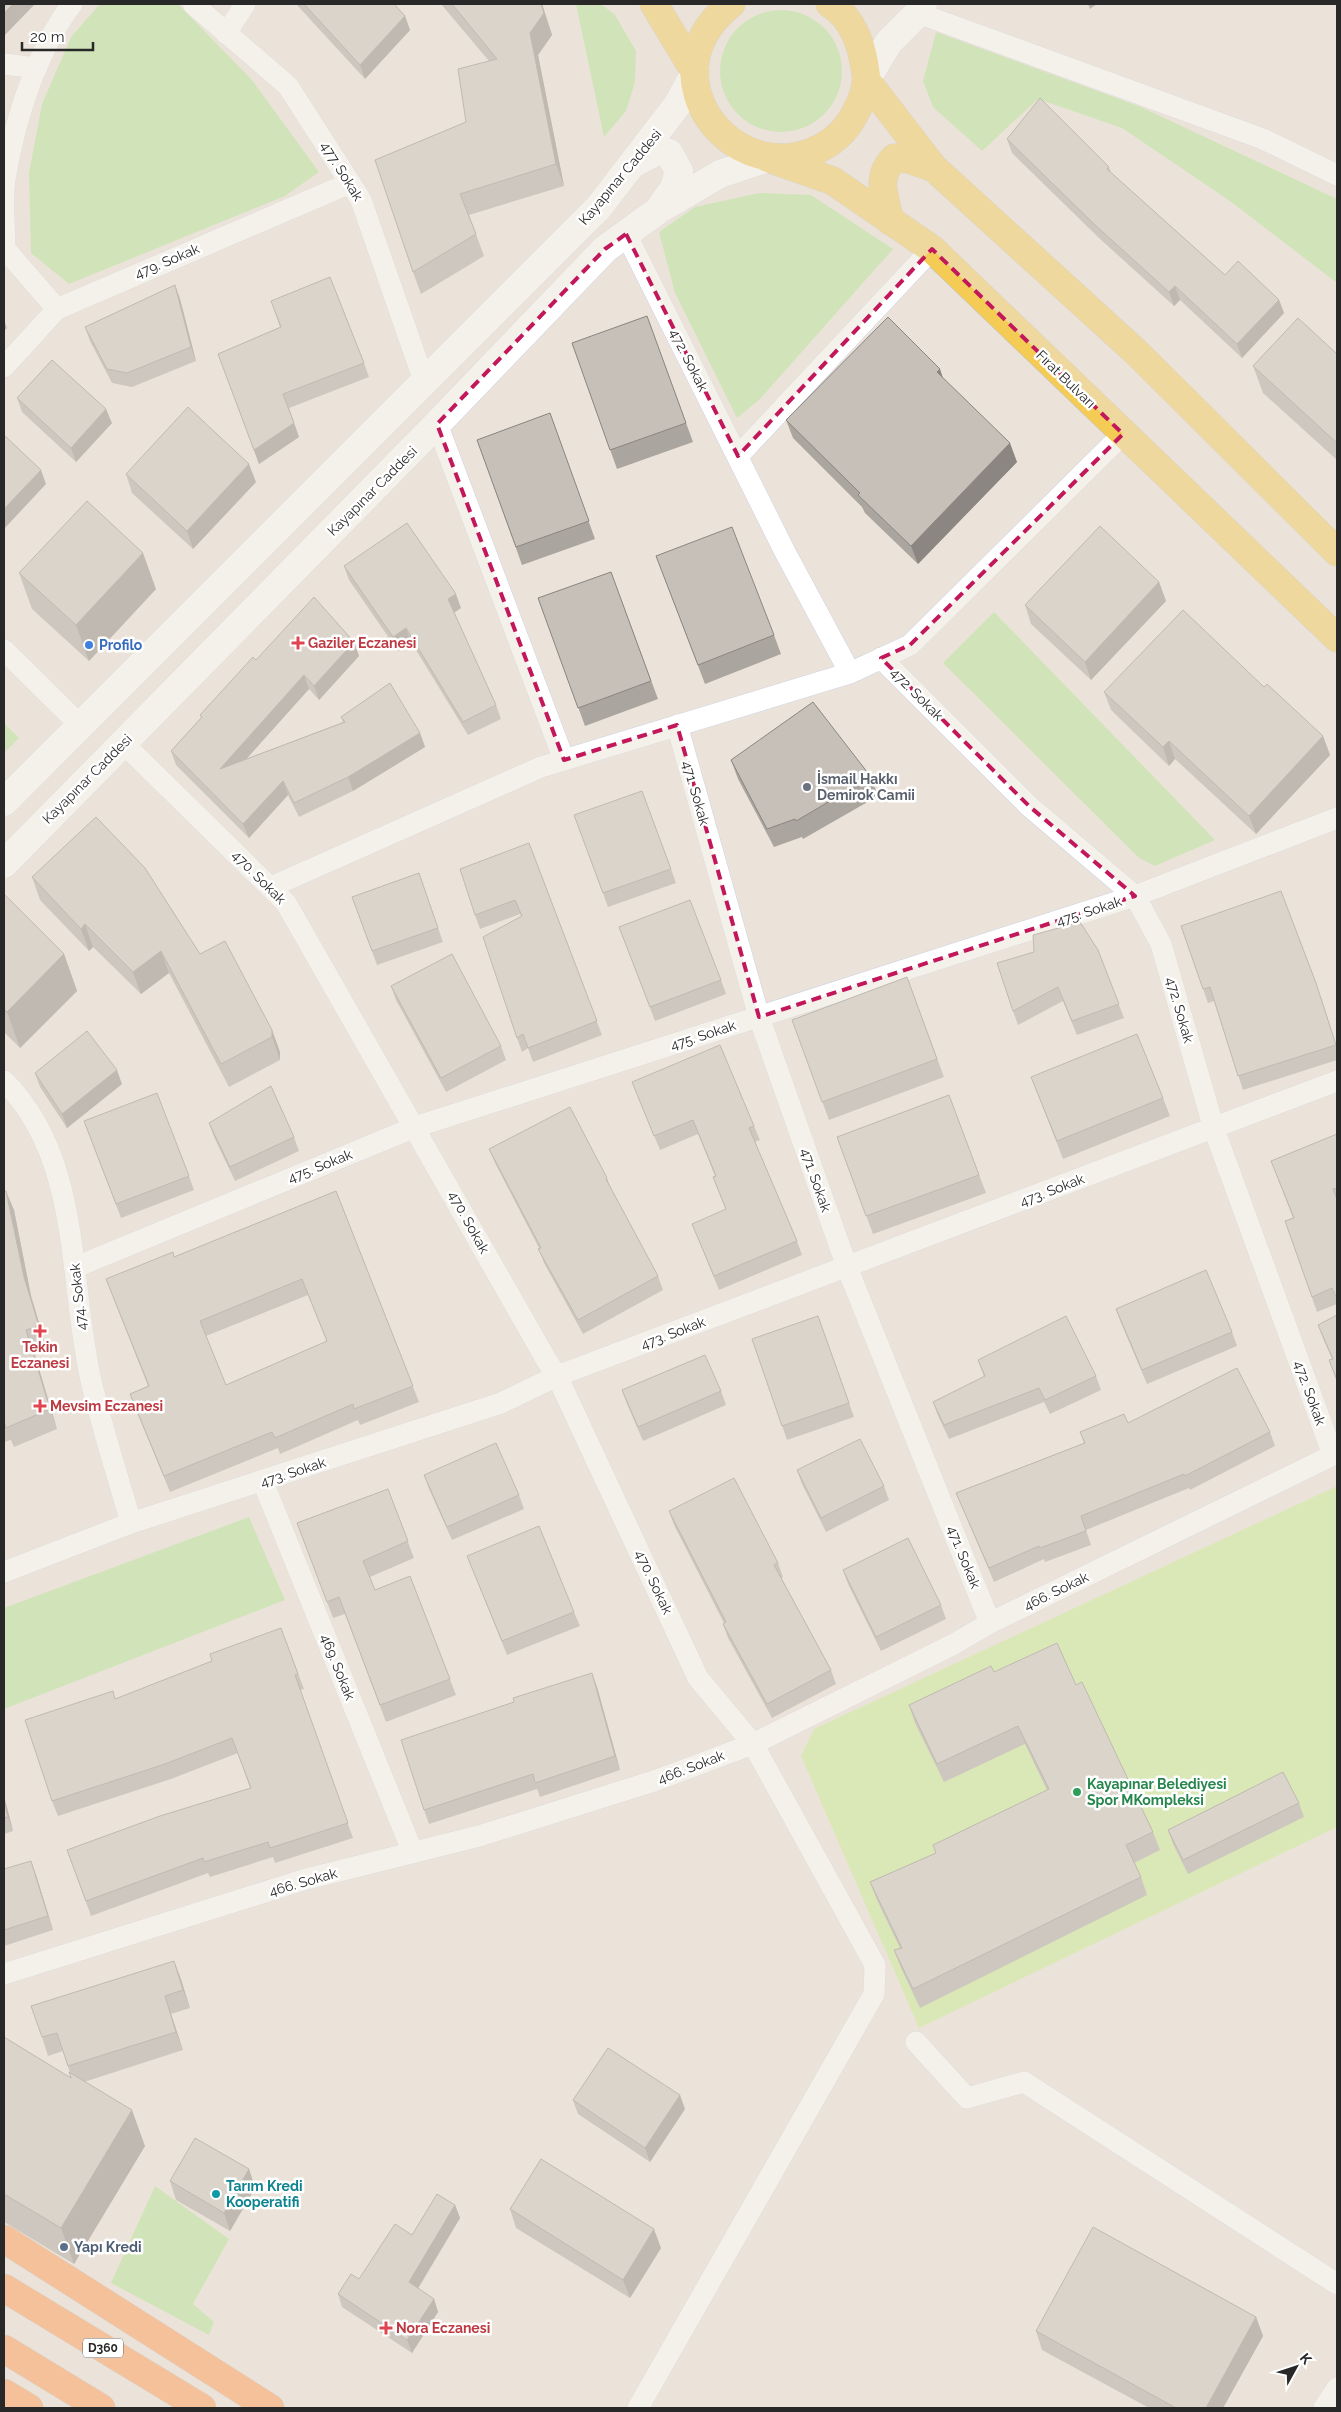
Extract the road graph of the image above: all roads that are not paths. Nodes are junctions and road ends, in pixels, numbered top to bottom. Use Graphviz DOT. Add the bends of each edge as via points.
graph roads {
  1 [pos="72,4"];
  2 [pos="193,4"];
  3 [pos="245,4"];
  4 [pos="654,4"];
  5 [pos="731,4"];
  6 [pos="830,4"];
  7 [pos="920,8"];
  8 [pos="226,34"];
  9 [pos="4,64"];
  10 [pos="37,68"];
  11 [pos="695,72"];
  12 [pos="866,80"];
  13 [pos="768,158"];
  14 [pos="628,167"];
  15 [pos="934,168"];
  16 [pos="1337,175"];
  17 [pos="350,183"];
  18 [pos="660,209"];
  19 [pos="890,221"];
  20 [pos="626,234"];
  21 [pos="932,249"];
  22 [pos="57,308"];
  23 [pos="4,367"];
  24 [pos="424,381"];
  25 [pos="437,424"];
  26 [pos="1123,434"];
  27 [pos="738,456"];
  28 [pos="1337,552"];
  29 [pos="1337,638"];
  30 [pos="4,650"];
  31 [pos="881,658"];
  32 [pos="850,673"];
  33 [pos="80,725"];
  34 [pos="677,725"];
  35 [pos="123,743"];
  36 [pos="564,760"];
  37 [pos="4,802"];
  38 [pos="1337,818"];
  39 [pos="4,864"];
  40 [pos="271,887"];
  41 [pos="1135,896"];
  42 [pos="759,1017"];
  43 [pos="4,1081"];
  44 [pos="1337,1081"];
  45 [pos="415,1127"];
  46 [pos="1214,1129"];
  47 [pos="76,1267"];
  48 [pos="847,1268"];
  49 [pos="557,1376"];
  50 [pos="1335,1454"];
  51 [pos="263,1482"];
  52 [pos="131,1523"];
  53 [pos="4,1572"];
  54 [pos="990,1623"];
  55 [pos="754,1744"];
  56 [pos="413,1852"];
  57 [pos="4,1974"];
  58 [pos="916,2042"];
  59 [pos="4,2239"];
  60 [pos="1337,2284"];
  61 [pos="4,2288"];
  62 [pos="4,2349"];
  63 [pos="1337,2388"];
  64 [pos="4,2393"];
  65 [pos="251,2400"];
  66 [pos="29,2408"];
  67 [pos="101,2408"];
  68 [pos="202,2408"];
  69 [pos="270,2408"];
  70 [pos="638,2408"];
  71 [pos="1324,2408"];
  1 -- 10 [label="street" via="58,23"];
  2 -- 8 [label="street, 477. Sokak"];
  3 -- 8 [label="street"];
  4 -- 11 [label="main road"];
  5 -- 11 [label="main road" via="711,23 703,38"];
  6 -- 12 [label="main road" via="852,26 864,52"];
  7 -- 12 [label="main road" via="889,42"];
  7 -- 16 [label="street" via="1263,139"];
  8 -- 17 [label="street, 477. Sokak" via="288,86"];
  9 -- 10 [label="street"];
  10 -- 22 [label="street" via="28,87 5,174 5,249"];
  11 -- 13 [label="main road" via="698,97 708,119 724,138 745,151"];
  11 -- 14 [label="main road, Kayapınar Caddesi" via="674,111"];
  12 -- 13 [label="main road" via="859,107 837,137 822,148 796,158"];
  12 -- 15 [label="main road"];
  13 -- 18 [label="main road, Kayapınar Caddesi" via="720,174"];
  13 -- 19 [label="main road, Fırat Bulvarı" via="833,182"];
  14 -- 18 [label="main road" via="659,150 668,153 679,171 674,188"];
  14 -- 24 [label="main road, Kayapınar Caddesi" via="599,207"];
  15 -- 19 [label="main road" via="894,158 884,169 882,183"];
  15 -- 28 [label="main road" via="1136,352"];
  17 -- 22 [label="street, 479. Sokak"];
  17 -- 24 [label="street, 477. Sokak" via="361,200"];
  18 -- 20 [label="main road, Kayapınar Caddesi"];
  19 -- 21 [label="main road, Fırat Bulvarı"];
  20 -- 25 [label="main road, Kayapınar Caddesi" via="605,248"];
  20 -- 27 [label="street, 472. Sokak"];
  21 -- 26 [label="main road, Fırat Bulvarı"];
  21 -- 27 [label="street"];
  22 -- 23 [label="street, 479. Sokak"];
  24 -- 33 [label="main road, Kayapınar Caddesi"];
  25 -- 35 [label="main road, Kayapınar Caddesi"];
  25 -- 36 [label="street"];
  26 -- 29 [label="main road, Fırat Bulvarı"];
  26 -- 31 [label="street" via="910,644"];
  27 -- 32 [label="street, 472. Sokak"];
  30 -- 33 [label="street"];
  31 -- 32 [label="street"];
  31 -- 41 [label="street, 472. Sokak" via="1029,806"];
  32 -- 34 [label="street"];
  33 -- 37 [label="main road, Kayapınar Caddesi"];
  34 -- 36 [label="street"];
  34 -- 42 [label="street, 471. Sokak"];
  35 -- 39 [label="main road, Kayapınar Caddesi"];
  35 -- 40 [label="street, 470. Sokak"];
  36 -- 40 [label="street"];
  38 -- 41 [label="street, 475. Sokak"];
  40 -- 45 [label="street, 470. Sokak" via="286,903"];
  41 -- 42 [label="street, 475. Sokak"];
  41 -- 46 [label="street, 472. Sokak" via="1161,944"];
  42 -- 45 [label="street, 475. Sokak"];
  42 -- 48 [label="street, 471. Sokak"];
  43 -- 47 [label="street, 474. Sokak" via="34,1120 47,1144 63,1199"];
  44 -- 46 [label="street, 473. Sokak"];
  45 -- 47 [label="street, 475. Sokak"];
  45 -- 49 [label="street, 470. Sokak"];
  46 -- 48 [label="street, 473. Sokak"];
  46 -- 50 [label="street, 472. Sokak"];
  47 -- 52 [label="street, 474. Sokak" via="78,1314 92,1385"];
  48 -- 49 [label="street, 473. Sokak"];
  48 -- 54 [label="street, 471. Sokak"];
  49 -- 51 [label="street, 473. Sokak" via="501,1403"];
  49 -- 55 [label="street, 470. Sokak" via="698,1678"];
  50 -- 54 [label="street, 466. Sokak"];
  51 -- 52 [label="street, 473. Sokak"];
  51 -- 56 [label="street, 469. Sokak"];
  52 -- 53 [label="street, 473. Sokak"];
  54 -- 55 [label="street, 466. Sokak"];
  55 -- 56 [label="street, 466. Sokak" via="654,1781 479,1836"];
  55 -- 70 [label="street, 470. Sokak" via="875,1965 874,1994"];
  56 -- 57 [label="street, 466. Sokak" via="303,1880"];
  58 -- 60 [label="street" via="967,2098 1024,2082"];
  59 -- 65 [label="highway"];
  61 -- 68 [label="highway, D360"];
  62 -- 67 [label="highway"];
  63 -- 71 [label="street"];
  64 -- 66 [label="highway"];
  65 -- 69 [label="highway"];
}
